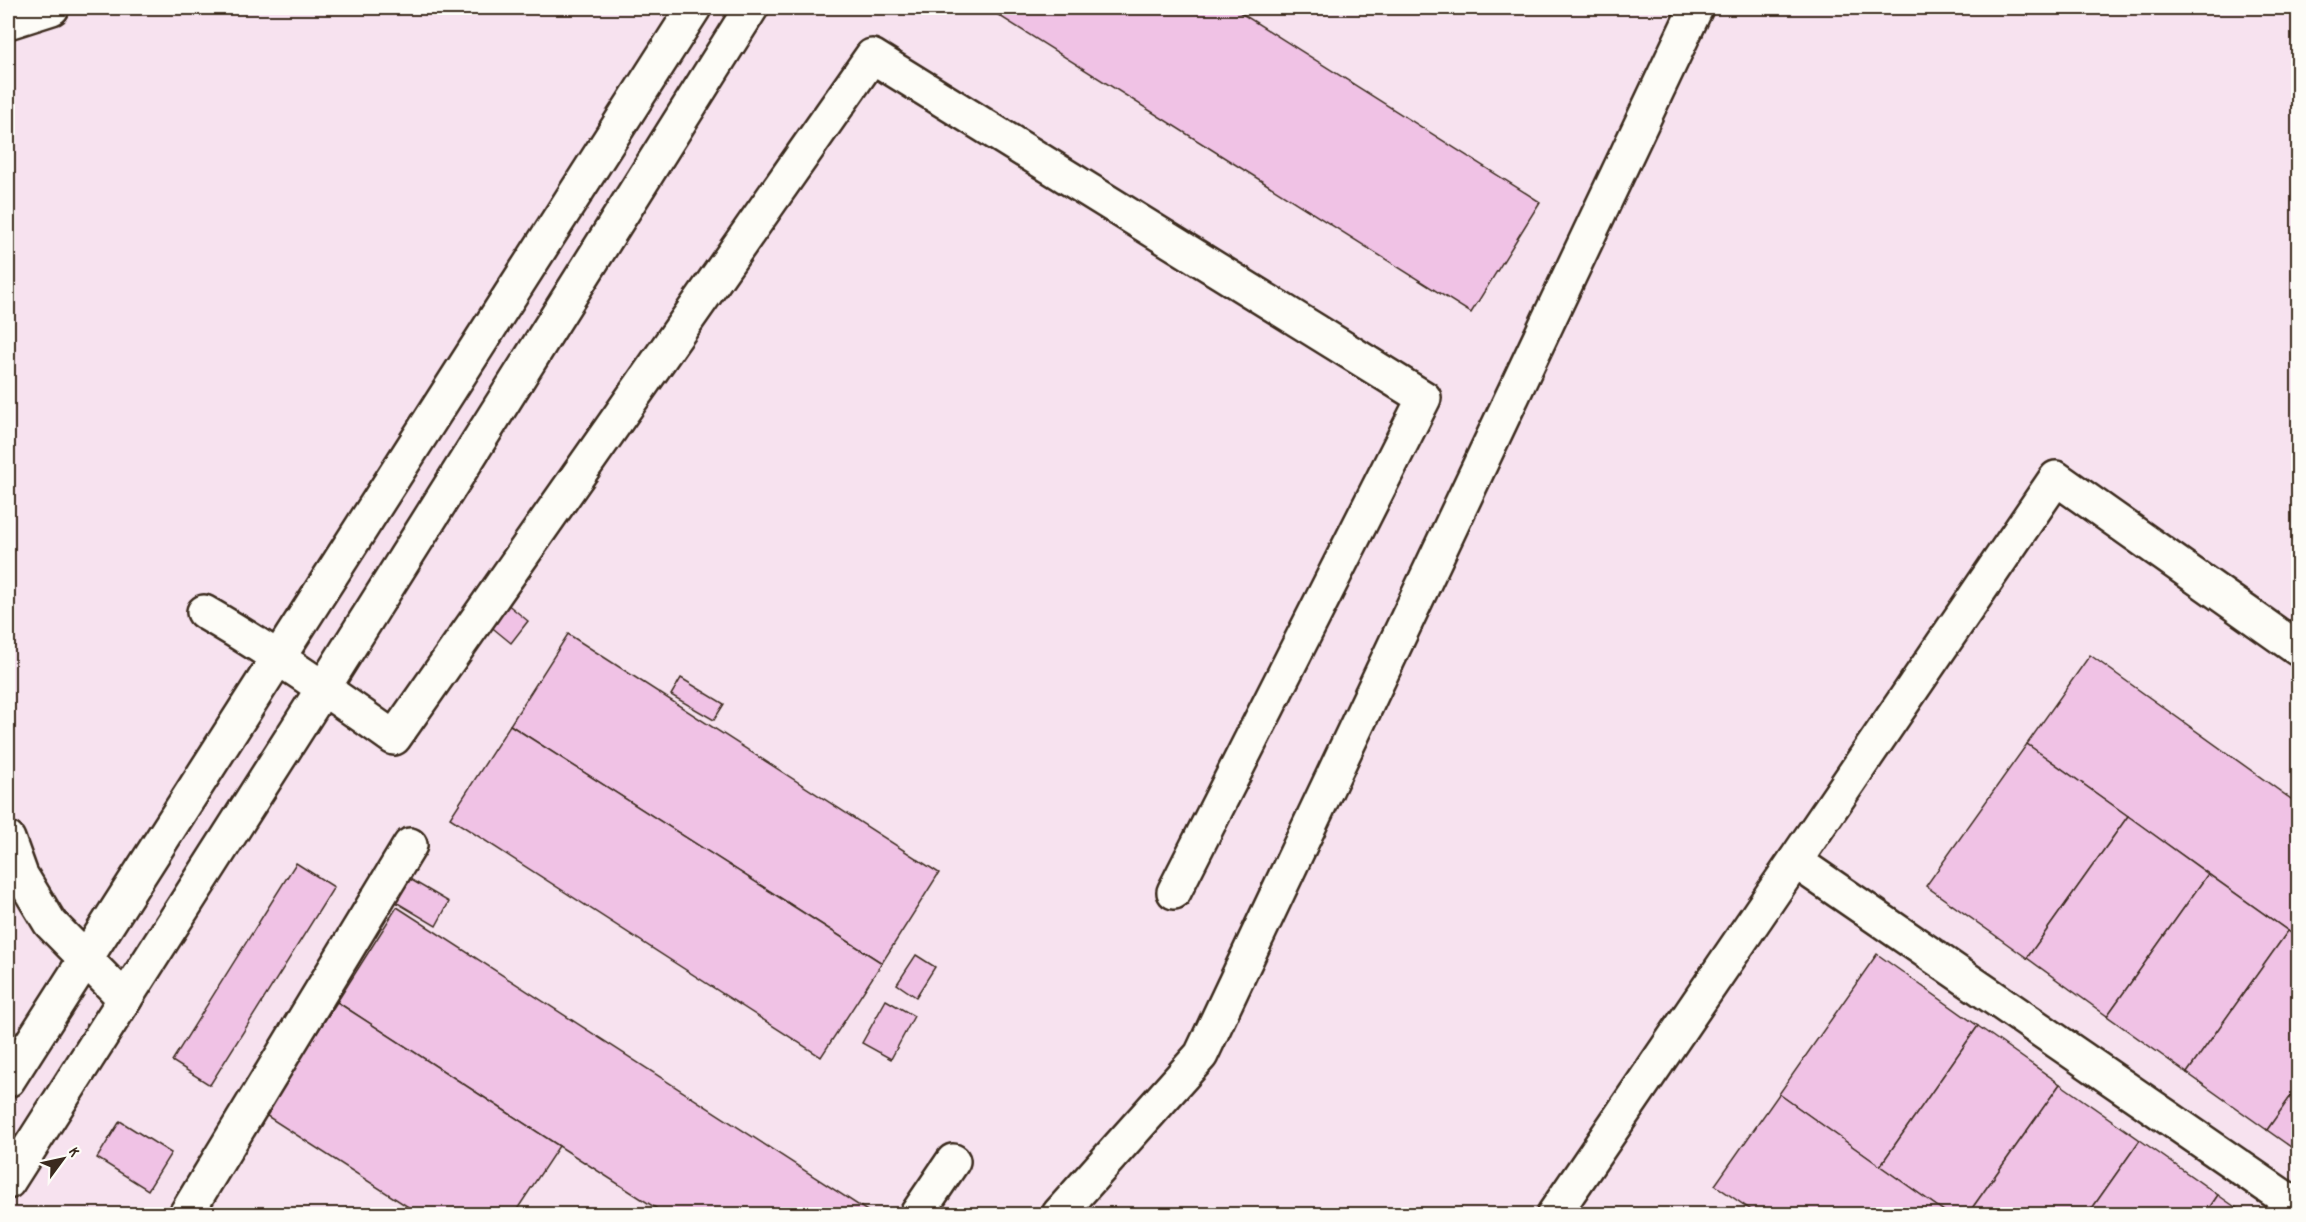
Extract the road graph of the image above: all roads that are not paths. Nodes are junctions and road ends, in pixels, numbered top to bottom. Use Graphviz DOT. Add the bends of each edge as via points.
graph roads {
  1 [pos="52,8"];
  2 [pos="694,8"];
  3 [pos="750,8"];
  4 [pos="1696,8"];
  5 [pos="8,22"];
  6 [pos="204,612"];
  7 [pos="2298,649"];
  8 [pos="279,658"];
  9 [pos="324,687"];
  10 [pos="8,839"];
  11 [pos="410,845"];
  12 [pos="1795,861"];
  13 [pos="1174,892"];
  14 [pos="85,960"];
  15 [pos="124,999"];
  16 [pos="53,1009"];
  17 [pos="8,1050"];
  18 [pos="8,1080"];
  19 [pos="953,1161"];
  20 [pos="8,1182"];
  21 [pos="2298,1207"];
  22 [pos="1557,1214"];
  23 [pos="186,1215"];
  24 [pos="916,1215"];
  25 [pos="1059,1215"];
  1 -- 5 [label="street"];
  2 -- 8 [label="street"];
  3 -- 9 [label="street"];
  4 -- 25 [label="street" via="1201,1055"];
  6 -- 8 [label="street"];
  7 -- 12 [label="street" via="2056,478"];
  8 -- 9 [label="street"];
  8 -- 14 [label="street"];
  9 -- 13 [label="street" via="394,738 872,56 1424,398"];
  9 -- 15 [label="street"];
  10 -- 14 [label="street" via="21,875 50,923"];
  11 -- 23 [label="street"];
  12 -- 21 [label="street"];
  12 -- 22 [label="street"];
  14 -- 15 [label="street"];
  14 -- 16 [label="street"];
  15 -- 20 [label="street"];
  16 -- 17 [label="street"];
  16 -- 18 [label="street"];
  19 -- 24 [label="street"];
}
